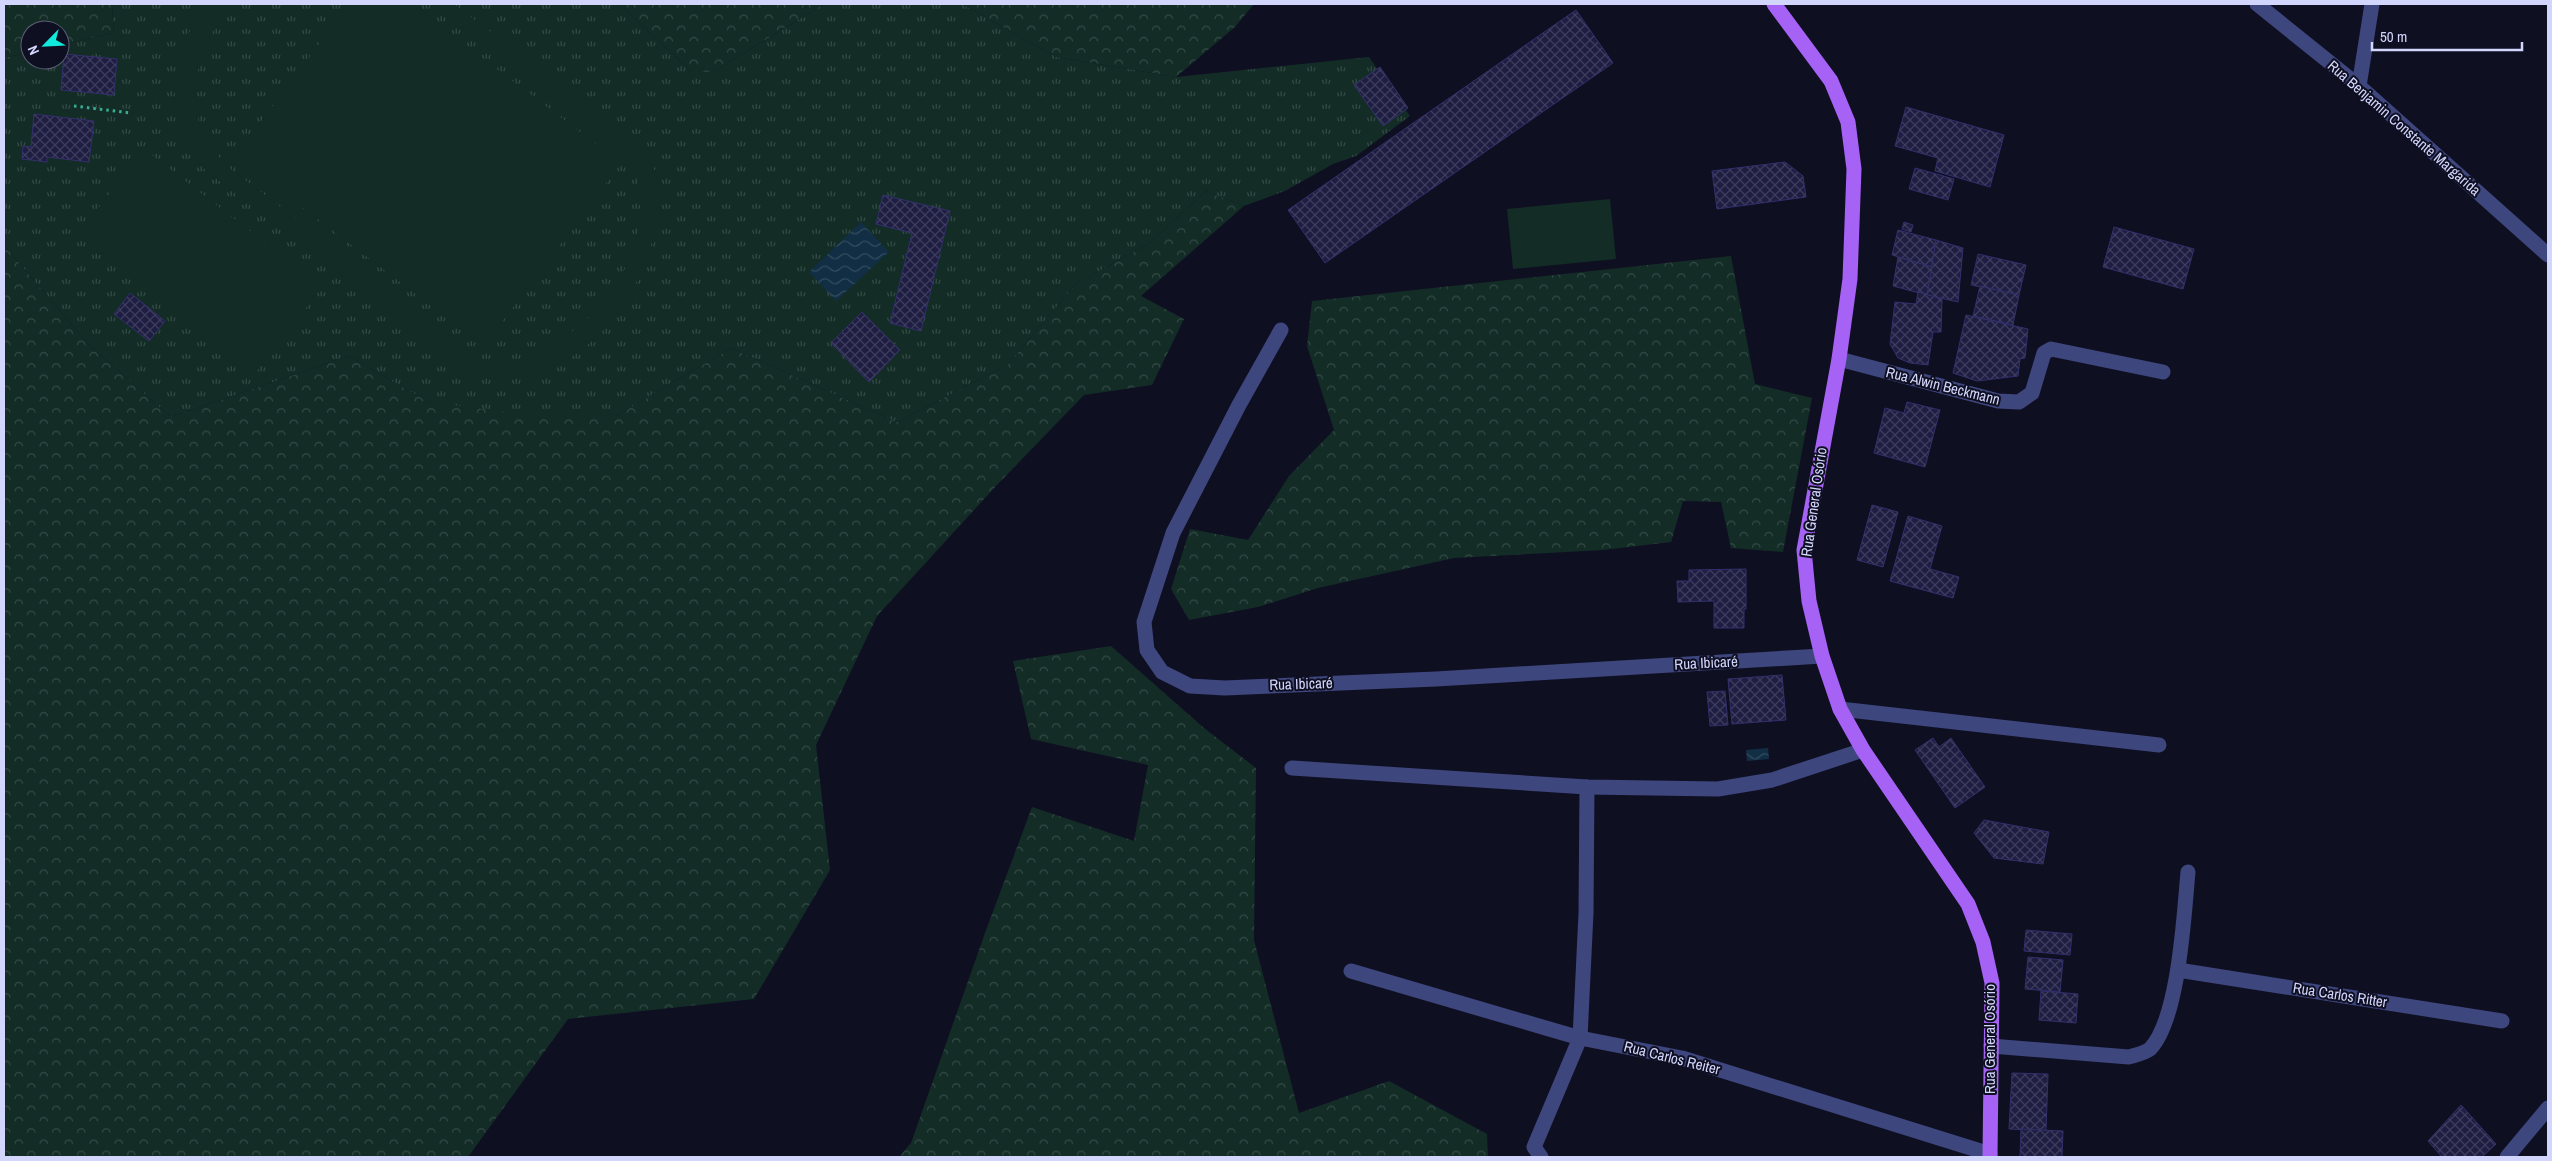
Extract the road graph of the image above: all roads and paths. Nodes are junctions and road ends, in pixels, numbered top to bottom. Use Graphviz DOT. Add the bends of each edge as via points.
graph roads {
  1 [pos="1777,4"];
  2 [pos="2257,4"];
  3 [pos="2372,4"];
  4 [pos="2359,86"];
  5 [pos="74,106"];
  6 [pos="131,113"];
  7 [pos="2548,255"];
  8 [pos="1281,330"];
  9 [pos="1839,359"];
  10 [pos="2163,372"];
  11 [pos="1822,656"];
  12 [pos="1840,709"];
  13 [pos="2159,745"];
  14 [pos="1863,750"];
  15 [pos="1292,768"];
  16 [pos="1587,787"];
  17 [pos="2188,872"];
  18 [pos="2178,970"];
  19 [pos="1351,971"];
  20 [pos="2502,1020"];
  21 [pos="1580,1038"];
  22 [pos="1991,1046"];
  23 [pos="2548,1108"];
  24 [pos="1990,1155"];
  25 [pos="1542,1157"];
  26 [pos="2507,1157"];
  1 -- 9 [label="main road, Rua General Osório" via="1831,81 1848,122 1854,169 1854,206 1850,279"];
  2 -- 4 [label="street, Rua Benjamin Constante Margarida"];
  3 -- 4 [label="street"];
  4 -- 7 [label="street, Rua Benjamin Constante Margarida"];
  5 -- 6 [label="path"];
  8 -- 11 [label="street, Rua Ibicaré" via="1174,533 1144,622 1147,650 1162,672 1190,686 1225,688"];
  9 -- 10 [label="street, Rua Alwin Beckmann" via="1998,401 2019,402 2032,394 2044,353 2051,349"];
  9 -- 11 [label="main road, Rua General Osório" via="1804,550 1809,601"];
  11 -- 12 [label="main road, Rua General Osório"];
  12 -- 13 [label="street"];
  12 -- 14 [label="main road, Rua General Osório"];
  14 -- 16 [label="street" via="1772,780 1718,788"];
  14 -- 22 [label="main road, Rua General Osório" via="1968,904 1983,942 1992,983"];
  15 -- 16 [label="street"];
  16 -- 21 [label="street" via="1586,913"];
  17 -- 18 [label="street"];
  18 -- 20 [label="street, Rua Carlos Ritter"];
  18 -- 22 [label="street" via="2161,1034 2148,1050 2129,1057"];
  19 -- 21 [label="street, Rua Carlos Reiter"];
  21 -- 24 [label="street, Rua Carlos Reiter" via="1682,1058"];
  21 -- 25 [label="street" via="1534,1147"];
  22 -- 24 [label="main road, Rua General Osório"];
  23 -- 26 [label="street"];
}
